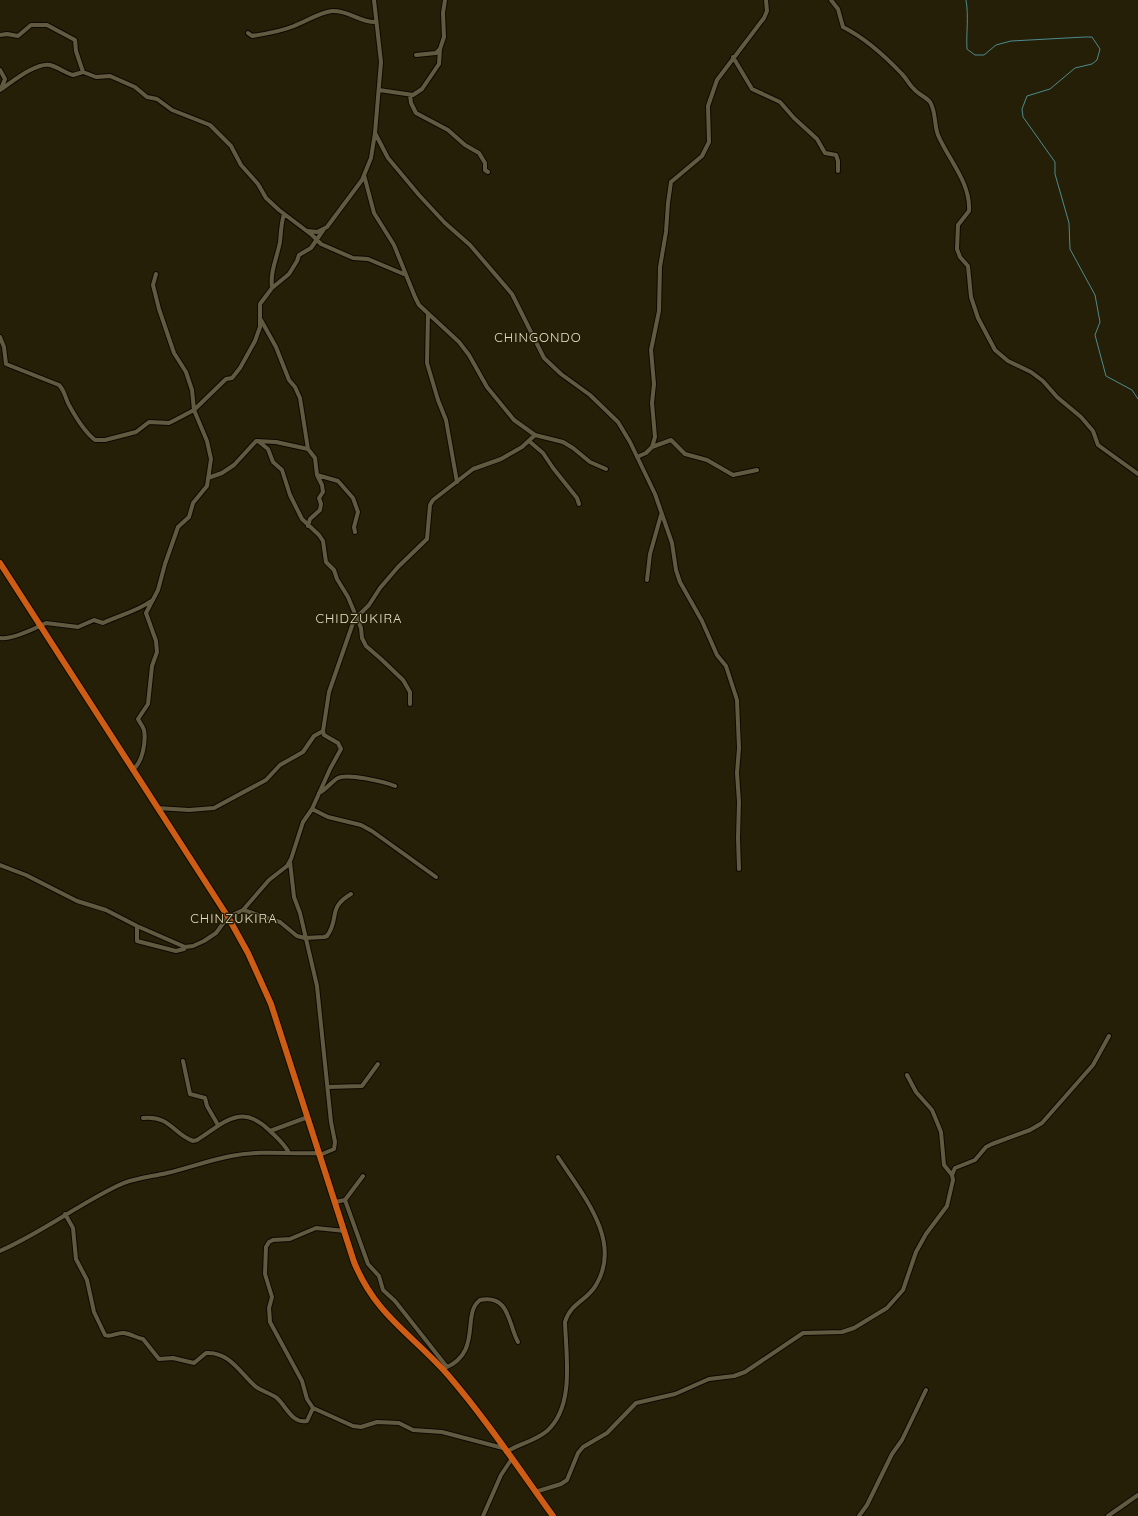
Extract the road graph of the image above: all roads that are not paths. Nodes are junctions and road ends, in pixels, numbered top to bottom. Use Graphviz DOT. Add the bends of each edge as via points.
graph roads {
  1 [pos="374,0"];
  2 [pos="445,0"];
  3 [pos="766,0"];
  4 [pos="831,0"];
  5 [pos="376,22"];
  6 [pos="248,33"];
  7 [pos="0,35"];
  8 [pos="440,49"];
  9 [pos="416,55"];
  10 [pos="733,57"];
  11 [pos="0,70"];
  12 [pos="83,72"];
  13 [pos="0,90"];
  14 [pos="379,90"];
  15 [pos="410,95"];
  16 [pos="375,133"];
  17 [pos="838,171"];
  18 [pos="488,172"];
  19 [pos="364,175"];
  20 [pos="284,214"];
  21 [pos="324,229"];
  22 [pos="307,231"];
  23 [pos="317,240"];
  24 [pos="156,274"];
  25 [pos="406,275"];
  26 [pos="272,288"];
  27 [pos="428,314"];
  28 [pos="259,318"];
  29 [pos="0,337"];
  30 [pos="194,410"];
  31 [pos="535,435"];
  32 [pos="258,440"];
  33 [pos="529,441"];
  34 [pos="652,447"];
  35 [pos="308,449"];
  36 [pos="637,457"];
  37 [pos="606,469"];
  38 [pos="756,470"];
  39 [pos="1138,474"];
  40 [pos="317,475"];
  41 [pos="208,478"];
  42 [pos="457,482"];
  43 [pos="579,504"];
  44 [pos="661,513"];
  45 [pos="308,526"];
  46 [pos="355,532"];
  47 [pos="0,563"];
  48 [pos="647,580"];
  49 [pos="154,599"];
  50 [pos="356,618"];
  51 [pos="41,627"];
  52 [pos="0,638"];
  53 [pos="410,704"];
  54 [pos="323,731"];
  55 [pos="132,770"];
  56 [pos="395,786"];
  57 [pos="318,794"];
  58 [pos="157,808"];
  59 [pos="312,808"];
  60 [pos="290,862"];
  61 [pos="0,865"];
  62 [pos="739,868"];
  63 [pos="436,877"];
  64 [pos="351,894"];
  65 [pos="243,910"];
  66 [pos="228,917"];
  67 [pos="137,926"];
  68 [pos="305,938"];
  69 [pos="185,947"];
  70 [pos="1109,1036"];
  71 [pos="183,1061"];
  72 [pos="378,1064"];
  73 [pos="907,1075"];
  74 [pos="328,1087"];
  75 [pos="308,1117"];
  76 [pos="143,1118"];
  77 [pos="218,1125"];
  78 [pos="270,1131"];
  79 [pos="289,1153"];
  80 [pos="320,1154"];
  81 [pos="558,1158"];
  82 [pos="952,1175"];
  83 [pos="363,1176"];
  84 [pos="345,1200"];
  85 [pos="335,1202"];
  86 [pos="65,1214"];
  87 [pos="344,1231"];
  88 [pos="0,1251"];
  89 [pos="518,1342"];
  90 [pos="445,1368"];
  91 [pos="926,1390"];
  92 [pos="313,1408"];
  93 [pos="504,1450"];
  94 [pos="511,1460"];
  95 [pos="535,1492"];
  96 [pos="1138,1495"];
  97 [pos="483,1516"];
  98 [pos="553,1516"];
  99 [pos="859,1516"];
  100 [pos="1108,1516"];
  1 -- 5 [label="street"];
  2 -- 8 [label="street" via="444,37"];
  3 -- 10 [label="street" via="767,11 764,18"];
  4 -- 39 [label="street" via="838,9 843,27 857,33 932,106 937,134 963,183 970,208 958,225 958,252 968,266 971,297 978,318 995,350 1008,361 1043,381 1081,417 1093,431 1098,445"];
  5 -- 6 [label="street" via="363,21 348,13 333,11 309,18 290,28 252,36"];
  5 -- 14 [label="street" via="381,62"];
  7 -- 12 [label="street" via="18,36 31,25 47,25 75,40"];
  8 -- 9 [label="street" via="436,53"];
  8 -- 15 [label="street" via="439,64 426,84 418,93"];
  10 -- 17 [label="street" via="752,89 780,102 817,139 825,153 836,155"];
  10 -- 34 [label="street" via="717,80 711,96 707,146 699,160 690,164 674,178 669,191 660,267 659,311 651,350 654,384 652,403 656,429"];
  11 -- 13 [label="street" via="5,79"];
  12 -- 13 [label="street" via="69,74 57,67 44,64"];
  12 -- 20 [label="street" via="98,77 110,76 135,87 147,97 157,99 172,110 210,125 231,146 241,165 258,184 266,198"];
  14 -- 15 [label="street"];
  14 -- 16 [label="street"];
  15 -- 18 [label="street" via="416,113 448,130 478,153"];
  16 -- 19 [label="street" via="371,158"];
  16 -- 36 [label="street" via="388,158 418,195 470,245 512,294 544,358 590,395 618,422"];
  19 -- 21 [label="street"];
  19 -- 25 [label="street" via="374,213 394,245"];
  20 -- 22 [label="street"];
  20 -- 26 [label="street" via="271,276"];
  21 -- 22 [label="street" via="317,232"];
  21 -- 23 [label="street"];
  22 -- 23 [label="street"];
  23 -- 25 [label="street" via="334,251 357,259 368,259"];
  23 -- 26 [label="street" via="311,248 298,255 289,274"];
  24 -- 30 [label="street" via="154,285 159,309 174,353 186,372 192,390"];
  25 -- 27 [label="street" via="415,298"];
  26 -- 28 [label="street" via="260,304"];
  27 -- 31 [label="street" via="459,342 486,387 514,420"];
  27 -- 42 [label="street" via="428,363 446,420"];
  28 -- 30 [label="street" via="260,328 240,368"];
  28 -- 35 [label="street" via="276,346 289,380 300,398"];
  29 -- 30 [label="street" via="6,364 59,385 70,407 95,440 136,432 149,422 169,423"];
  30 -- 41 [label="street" via="211,459"];
  31 -- 33 [label="street"];
  31 -- 37 [label="street" via="563,442 590,462"];
  32 -- 35 [label="street"];
  32 -- 41 [label="street" via="231,468"];
  32 -- 45 [label="street" via="268,450 273,462 282,470 295,506"];
  33 -- 42 [label="street" via="501,459 473,469"];
  33 -- 43 [label="street" via="543,453"];
  34 -- 36 [label="street"];
  34 -- 38 [label="street" via="671,440 685,454 707,460 733,475"];
  35 -- 40 [label="street" via="315,458"];
  36 -- 44 [label="street"];
  40 -- 45 [label="street" via="323,492 318,499 321,507 310,519"];
  40 -- 46 [label="street" via="338,481 353,498 358,512"];
  41 -- 49 [label="street" via="206,488 193,504 190,515 178,527"];
  42 -- 50 [label="street" via="431,503 425,542 398,567"];
  44 -- 48 [label="street" via="650,554"];
  44 -- 62 [label="street" via="672,543 680,582 717,655 726,666 737,700"];
  45 -- 50 [label="street" via="323,541 326,562 336,573"];
  47 -- 51 [label="highway"];
  49 -- 51 [label="street" via="134,612 113,617 103,623 97,619 78,627 46,623"];
  49 -- 55 [label="street" via="145,614 156,641 157,652 152,666 148,704 138,719 144,730 145,743 140,759"];
  50 -- 53 [label="street" via="366,646 403,680 410,690"];
  50 -- 54 [label="street" via="329,692"];
  51 -- 52 [label="street"];
  51 -- 55 [label="highway"];
  54 -- 57 [label="street" via="327,738 338,742 341,749"];
  54 -- 58 [label="street" via="314,736 303,752 280,765 266,780 214,808"];
  55 -- 58 [label="highway"];
  56 -- 57 [label="street" via="375,780 343,776"];
  57 -- 59 [label="street"];
  58 -- 66 [label="highway"];
  59 -- 60 [label="street" via="303,822"];
  59 -- 63 [label="street" via="328,817 361,825 372,831"];
  60 -- 65 [label="street" via="269,880"];
  60 -- 68 [label="street" via="294,897"];
  61 -- 67 [label="street" via="77,901 106,910"];
  64 -- 68 [label="street" via="338,903 327,936"];
  65 -- 66 [label="street"];
  65 -- 68 [label="street" via="280,922 297,936"];
  66 -- 69 [label="street" via="216,933 193,946"];
  66 -- 75 [label="highway" via="268,998"];
  67 -- 69 [label="street"];
  67 -- 69 [label="street" via="137,941 176,951"];
  68 -- 74 [label="street" via="317,986"];
  70 -- 82 [label="street" via="1093,1066 1042,1123 986,1147 975,1160 955,1168"];
  71 -- 77 [label="street" via="190,1094 205,1098"];
  72 -- 74 [label="street" via="362,1086"];
  73 -- 82 [label="street" via="916,1092 932,1110 941,1132 944,1165"];
  74 -- 80 [label="street" via="336,1144 332,1151"];
  75 -- 78 [label="street"];
  75 -- 80 [label="highway"];
  76 -- 77 [label="street" via="169,1123 193,1141"];
  77 -- 78 [label="street" via="241,1116 262,1123"];
  78 -- 79 [label="street"];
  79 -- 80 [label="street"];
  79 -- 86 [label="street" via="230,1156 134,1180 117,1185"];
  80 -- 85 [label="highway"];
  81 -- 93 [label="street" via="597,1219 605,1247 605,1262 595,1287 574,1305 565,1322 566,1389 556,1420 538,1437"];
  82 -- 95 [label="street" via="947,1206 926,1234 916,1252 902,1290 887,1308 854,1328 842,1332 803,1333 745,1372 709,1379 675,1394 636,1403 607,1433 583,1447 567,1480"];
  83 -- 84 [label="street"];
  84 -- 85 [label="street"];
  84 -- 90 [label="street" via="368,1264 379,1276 383,1290 396,1301"];
  85 -- 87 [label="highway"];
  86 -- 88 [label="street" via="41,1231"];
  86 -- 92 [label="street" via="73,1228 76,1260 87,1280 94,1312 105,1335 108,1337 124,1333 144,1339 161,1360 173,1358 194,1363 206,1353 216,1354 237,1365 255,1387 276,1398 298,1420 307,1422"];
  87 -- 90 [label="highway" via="361,1278 374,1299 388,1316"];
  87 -- 92 [label="street" via="316,1228 290,1239 273,1240 266,1247 265,1274 272,1297 270,1322 302,1381 307,1399"];
  89 -- 90 [label="street" via="503,1306 491,1299 480,1300 473,1313 467,1346 458,1360"];
  90 -- 93 [label="highway"];
  91 -- 99 [label="street"];
  92 -- 93 [label="street" via="353,1426 377,1422 399,1423 413,1430 442,1432"];
  93 -- 94 [label="highway"];
  94 -- 95 [label="highway"];
  94 -- 97 [label="street" via="501,1475"];
  95 -- 98 [label="highway"];
  96 -- 100 [label="street"];
}
